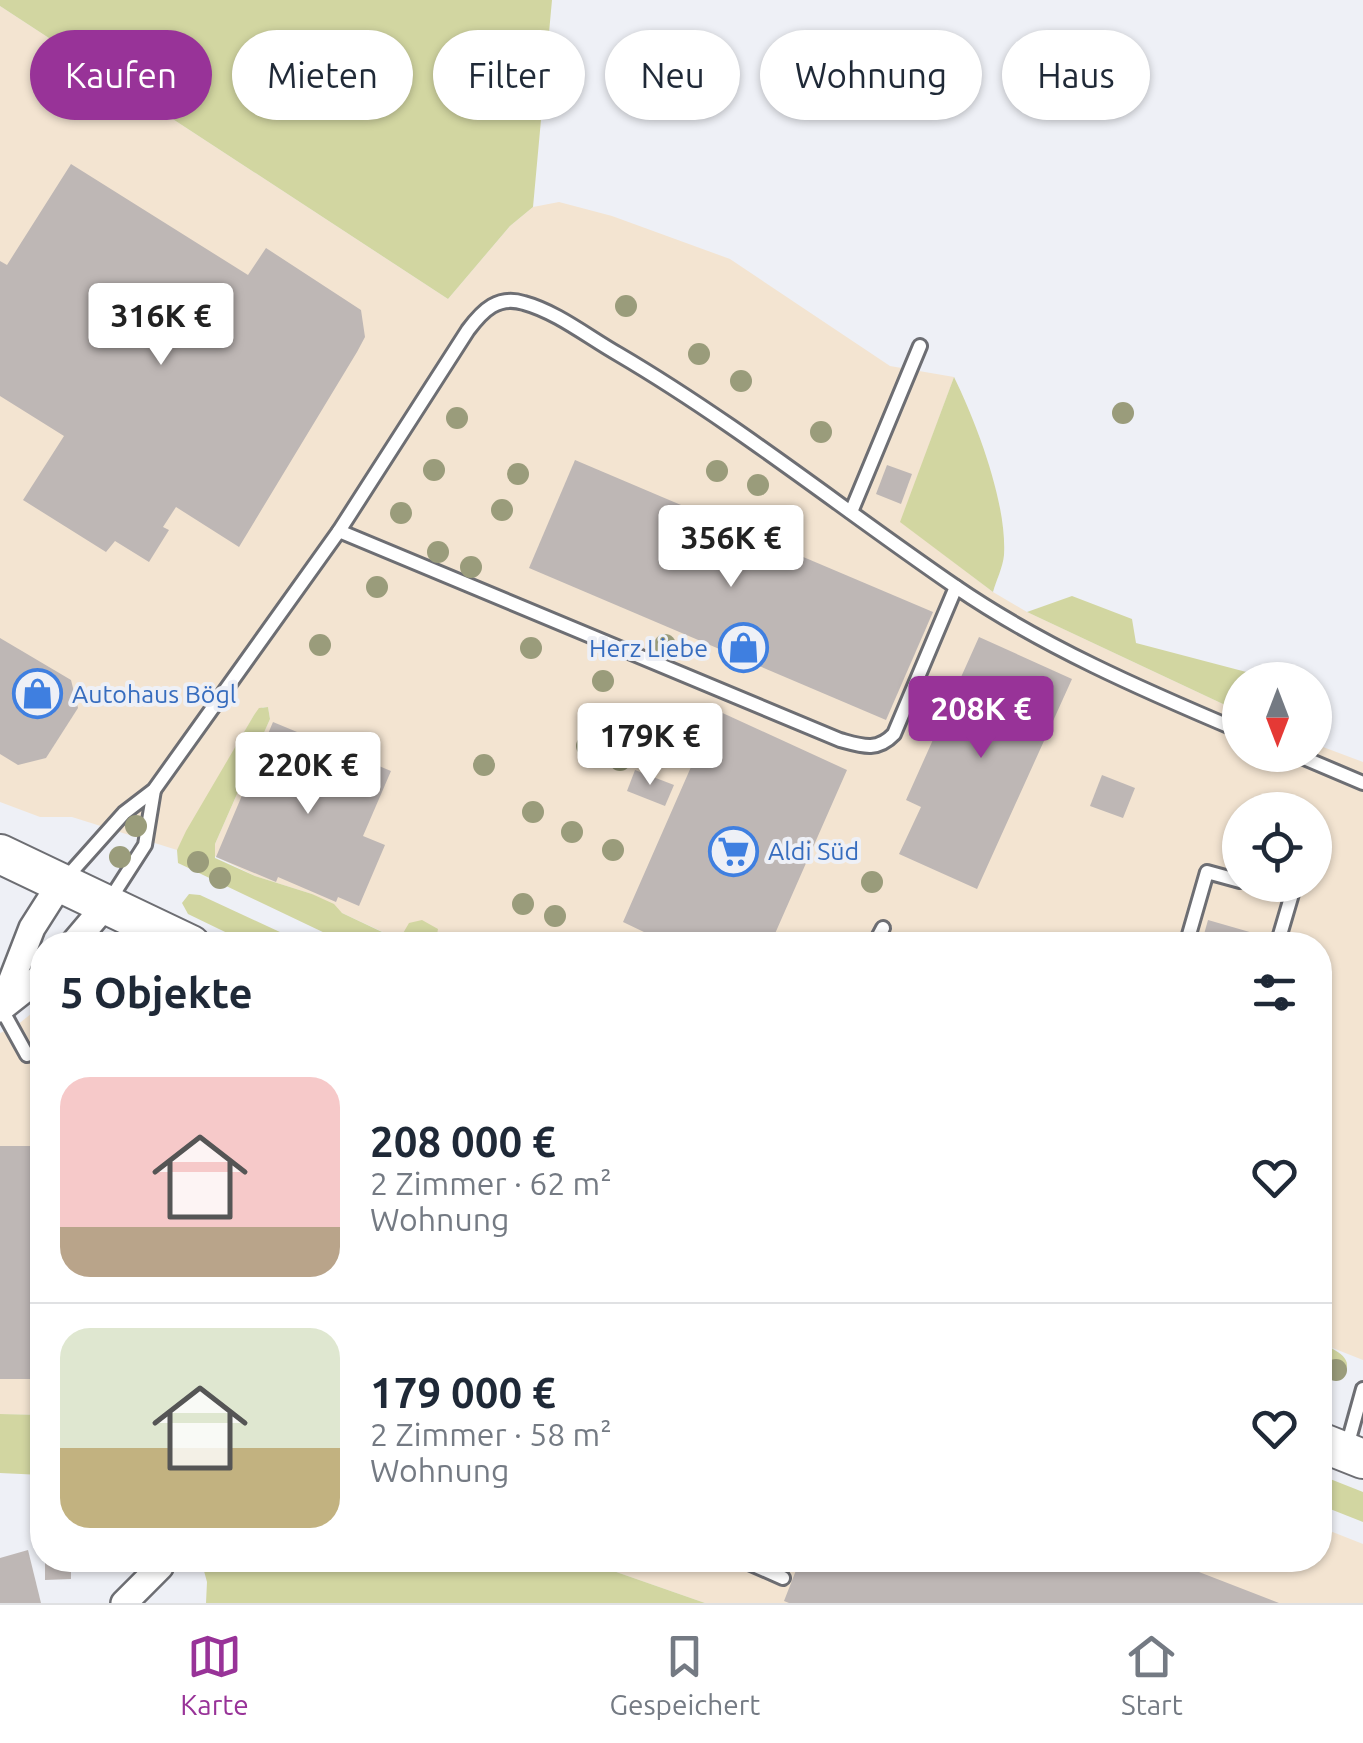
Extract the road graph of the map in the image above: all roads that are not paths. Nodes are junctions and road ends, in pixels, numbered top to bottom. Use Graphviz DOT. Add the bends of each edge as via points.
graph roads {
  1 [pos="920,346"];
  2 [pos="851,512"];
  3 [pos="339,531"];
  4 [pos="956,586"];
  5 [pos="1222,723"];
  6 [pos="1332,770"];
  7 [pos="1363,783"];
  8 [pos="154,790"];
  9 [pos="0,854"];
  10 [pos="1222,876"];
  11 [pos="60,884"];
  12 [pos="1290,902"];
  13 [pos="105,906"];
  14 [pos="883,928"];
  15 [pos="30,932"];
  16 [pos="83,932"];
  17 [pos="162,932"];
  18 [pos="881,932"];
  19 [pos="1190,932"];
  20 [pos="1282,932"];
  21 [pos="30,933"];
  22 [pos="30,985"];
  23 [pos="0,1009"];
  24 [pos="27,1054"];
  25 [pos="1363,1390"];
  26 [pos="1343,1451"];
  27 [pos="155,1572"];
  28 [pos="769,1572"];
  29 [pos="783,1578"];
  30 [pos="124,1603"];
  1 -- 2 [label="lane"];
  2 -- 3 [label="lane" via="643,369 543,310 513,301 480,314"];
  2 -- 4 [label="lane"];
  3 -- 4 [label="lane" via="862,746 875,747 894,734"];
  3 -- 8 [label="lane"];
  4 -- 5 [label="lane" via="1048,642"];
  6 -- 7 [label="lane"];
  8 -- 11 [label="lane"];
  8 -- 13 [label="lane" via="145,844"];
  9 -- 11 [label="main road"];
  10 -- 19 [label="lane" via="1207,872"];
  11 -- 13 [label="main road"];
  11 -- 15 [label="street"];
  12 -- 20 [label="lane"];
  13 -- 16 [label="street"];
  13 -- 17 [label="main road"];
  14 -- 18 [label="lane"];
  21 -- 23 [label="street"];
  22 -- 23 [label="street"];
  23 -- 24 [label="lane"];
  25 -- 26 [label="lane"];
  27 -- 30 [label="street"];
  28 -- 29 [label="lane"];
}
